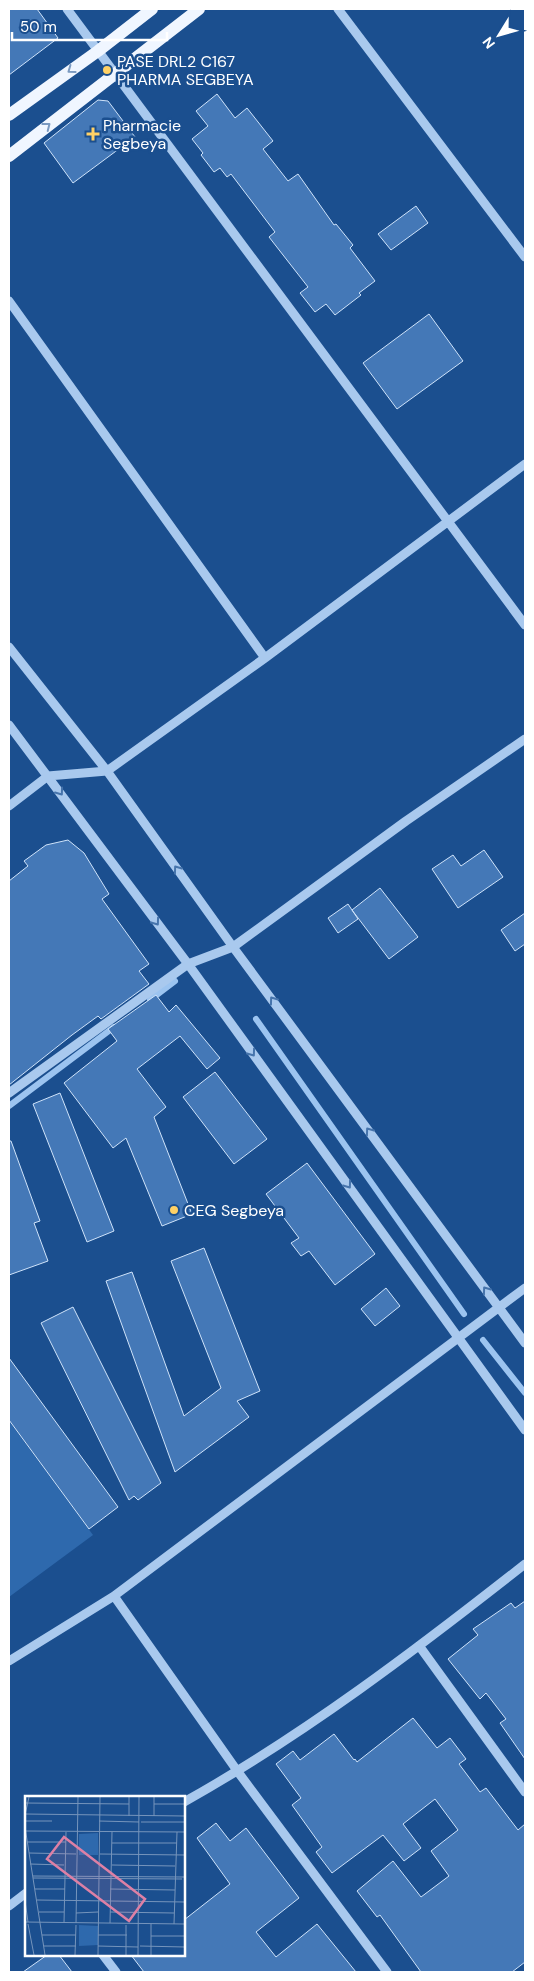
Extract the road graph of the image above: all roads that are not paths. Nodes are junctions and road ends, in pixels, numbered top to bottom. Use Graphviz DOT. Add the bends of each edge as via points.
graph roads {
  1 [pos="67,9"];
  2 [pos="152,9"];
  3 [pos="199,9"];
  4 [pos="338,9"];
  5 [pos="98,51"];
  6 [pos="116,74"];
  7 [pos="9,115"];
  8 [pos="9,156"];
  9 [pos="525,257"];
  10 [pos="9,301"];
  11 [pos="525,464"];
  12 [pos="448,521"];
  13 [pos="525,626"];
  14 [pos="9,647"];
  15 [pos="266,658"];
  16 [pos="9,725"];
  17 [pos="525,738"];
  18 [pos="107,771"];
  19 [pos="48,776"];
  20 [pos="9,806"];
  21 [pos="233,946"];
  22 [pos="188,964"];
  23 [pos="9,1093"];
  24 [pos="525,1288"];
  25 [pos="499,1308"];
  26 [pos="460,1339"];
  27 [pos="525,1344"];
  28 [pos="525,1430"];
  29 [pos="525,1564"];
  30 [pos="114,1596"];
  31 [pos="420,1647"];
  32 [pos="9,1661"];
  33 [pos="238,1772"];
  34 [pos="525,1792"];
  35 [pos="185,1801"];
  36 [pos="25,1894"];
  37 [pos="9,1906"];
  38 [pos="104,1956"];
  39 [pos="116,1972"];
  40 [pos="387,1972"];
  1 -- 5 [label="street"];
  2 -- 5 [label="main road"];
  3 -- 6 [label="main road"];
  4 -- 9 [label="street"];
  5 -- 6 [label="street"];
  5 -- 7 [label="main road, one-way"];
  8 -- 6 [label="main road, one-way"];
  6 -- 12 [label="street"];
  10 -- 15 [label="street"];
  11 -- 12 [label="street"];
  12 -- 13 [label="street"];
  12 -- 15 [label="street"];
  14 -- 18 [label="street"];
  15 -- 18 [label="street"];
  16 -- 19 [label="street"];
  17 -- 21 [label="street"];
  18 -- 19 [label="street"];
  21 -- 18 [label="street, one-way"];
  19 -- 20 [label="street"];
  19 -- 22 [label="street, one-way"];
  21 -- 22 [label="street"];
  25 -- 21 [label="street, one-way"];
  22 -- 23 [label="street"];
  22 -- 26 [label="street, one-way"];
  24 -- 25 [label="street"];
  25 -- 26 [label="street"];
  25 -- 27 [label="street"];
  26 -- 28 [label="street"];
  26 -- 30 [label="street"];
  29 -- 31 [label="street"];
  30 -- 32 [label="street"];
  30 -- 33 [label="street"];
  31 -- 33 [label="street"];
  31 -- 34 [label="street"];
  33 -- 35 [label="street"];
  33 -- 40 [label="street"];
  36 -- 37 [label="street"];
  38 -- 39 [label="street"];
}
